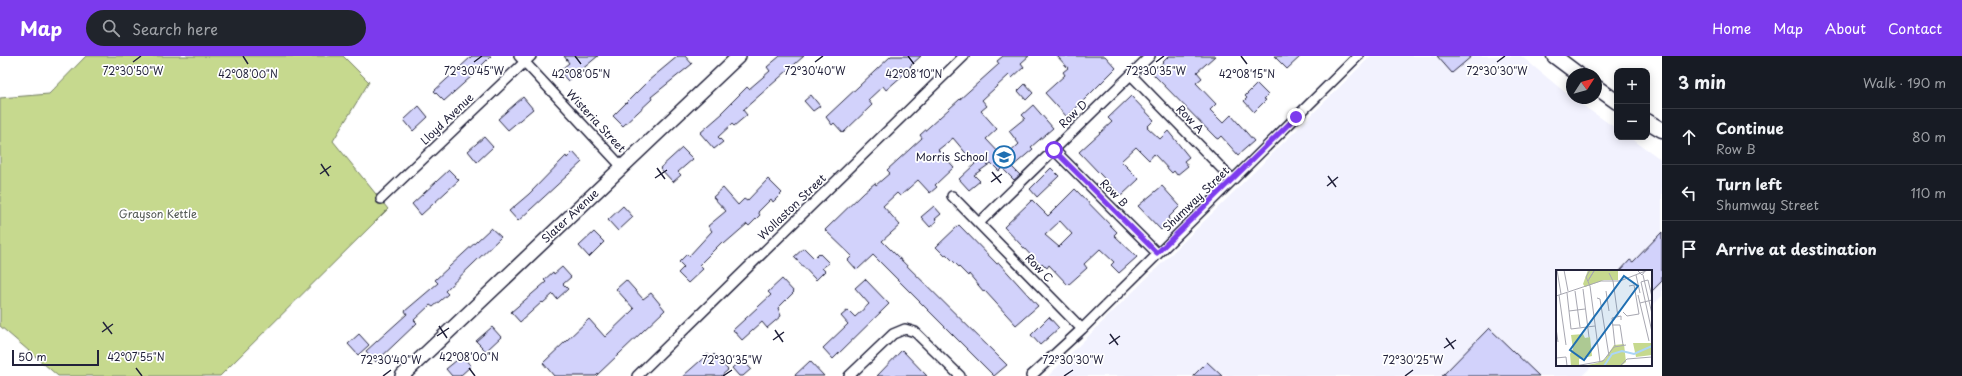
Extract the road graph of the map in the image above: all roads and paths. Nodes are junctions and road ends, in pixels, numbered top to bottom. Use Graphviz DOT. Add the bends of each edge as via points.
graph roads {
  1 [pos="739,56"];
  2 [pos="964,56"];
  3 [pos="1150,56"];
  4 [pos="1358,56"];
  5 [pos="1554,56"];
  6 [pos="524,58"];
  7 [pos="1570,68"];
  8 [pos="1131,75"];
  9 [pos="1602,91"];
  10 [pos="1614,100"];
  11 [pos="1650,124"];
  12 [pos="1662,130"];
  13 [pos="1054,150"];
  14 [pos="622,167"];
  15 [pos="1233,180"];
  16 [pos="952,196"];
  17 [pos="381,199"];
  18 [pos="979,223"];
  19 [pos="1157,253"];
  20 [pos="1082,329"];
  21 [pos="402,376"];
  22 [pos="637,376"];
  23 [pos="849,376"];
  24 [pos="960,376"];
  25 [pos="1031,376"];
  1 -- 14 [label="street, Slater Avenue"];
  2 -- 22 [label="street, Wollaston Street"];
  3 -- 8 [label="street, Row D"];
  4 -- 15 [label="street, Shumway Street"];
  5 -- 7 [label="main road"];
  6 -- 14 [label="street, Wisteria Street"];
  6 -- 17 [label="street, Lloyd Avenue"];
  8 -- 13 [label="street, Row D"];
  8 -- 15 [label="street, Row A"];
  9 -- 10 [label="main road"];
  11 -- 12 [label="main road"];
  13 -- 18 [label="street, Row D"];
  13 -- 19 [label="street, Row B"];
  14 -- 21 [label="street, Slater Avenue"];
  15 -- 19 [label="street, Shumway Street"];
  16 -- 18 [label="street, Row C"];
  18 -- 20 [label="street, Row C"];
  19 -- 20 [label="street, Shumway Street"];
  20 -- 25 [label="street, Shumway Street"];
  23 -- 24 [label="street" via="893,334 905,329 915,332"];
}
